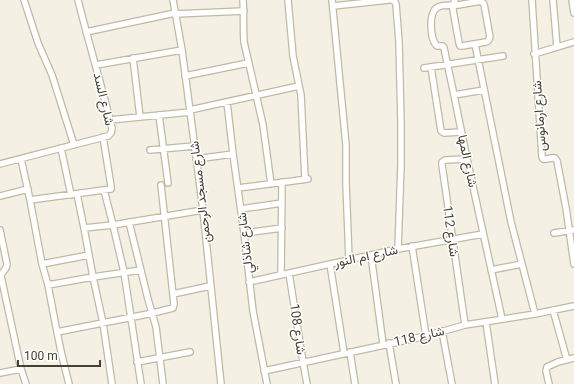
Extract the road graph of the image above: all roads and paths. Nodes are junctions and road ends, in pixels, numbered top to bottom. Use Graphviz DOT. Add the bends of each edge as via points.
graph roads {
  1 [pos="24,0"];
  2 [pos="78,0"];
  3 [pos="173,0"];
  4 [pos="243,0"];
  5 [pos="288,0"];
  6 [pos="389,0"];
  7 [pos="392,0"];
  8 [pos="532,0"];
  9 [pos="553,0"];
  10 [pos="572,0"];
  11 [pos="332,3"];
  12 [pos="454,3"];
  13 [pos="244,11"];
  14 [pos="574,13"];
  15 [pos="175,14"];
  16 [pos="86,32"];
  17 [pos="574,42"];
  18 [pos="476,44"];
  19 [pos="557,47"];
  20 [pos="182,50"];
  21 [pos="534,54"];
  22 [pos="503,56"];
  23 [pos="133,58"];
  24 [pos="478,60"];
  25 [pos="248,63"];
  26 [pos="448,64"];
  27 [pos="96,65"];
  28 [pos="431,67"];
  29 [pos="424,68"];
  30 [pos="185,76"];
  31 [pos="299,86"];
  32 [pos="484,90"];
  33 [pos="256,95"];
  34 [pos="454,95"];
  35 [pos="227,102"];
  36 [pos="190,111"];
  37 [pos="159,115"];
  38 [pos="140,117"];
  39 [pos="110,120"];
  40 [pos="461,132"];
  41 [pos="103,137"];
  42 [pos="74,145"];
  43 [pos="194,146"];
  44 [pos="61,148"];
  45 [pos="164,149"];
  46 [pos="150,150"];
  47 [pos="233,154"];
  48 [pos="21,159"];
  49 [pos="196,159"];
  50 [pos="467,159"];
  51 [pos="0,164"];
  52 [pos="282,182"];
  53 [pos="168,183"];
  54 [pos="271,184"];
  55 [pos="161,185"];
  56 [pos="238,188"];
  57 [pos="28,189"];
  58 [pos="104,190"];
  59 [pos="74,194"];
  60 [pos="0,196"];
  61 [pos="30,200"];
  62 [pos="282,203"];
  63 [pos="241,209"];
  64 [pos="203,210"];
  65 [pos="164,216"];
  66 [pos="129,222"];
  67 [pos="113,225"];
  68 [pos="84,228"];
  69 [pos="282,228"];
  70 [pos="0,230"];
  71 [pos="572,230"];
  72 [pos="244,233"];
  73 [pos="554,233"];
  74 [pos="484,234"];
  75 [pos="452,240"];
  76 [pos="412,246"];
  77 [pos="398,249"];
  78 [pos="89,255"];
  79 [pos="371,255"];
  80 [pos="349,260"];
  81 [pos="42,264"];
  82 [pos="330,264"];
  83 [pos="522,264"];
  84 [pos="574,264"];
  85 [pos="141,270"];
  86 [pos="491,270"];
  87 [pos="124,272"];
  88 [pos="289,273"];
  89 [pos="281,275"];
  90 [pos="93,277"];
  91 [pos="249,282"];
  92 [pos="48,285"];
  93 [pos="210,286"];
  94 [pos="173,294"];
  95 [pos="574,306"];
  96 [pos="553,310"];
  97 [pos="153,313"];
  98 [pos="535,314"];
  99 [pos="130,318"];
  100 [pos="502,319"];
  101 [pos="486,322"];
  102 [pos="103,323"];
  103 [pos="465,325"];
  104 [pos="442,331"];
  105 [pos="56,332"];
  106 [pos="426,336"];
  107 [pos="386,344"];
  108 [pos="190,352"];
  109 [pos="350,352"];
  110 [pos="344,353"];
  111 [pos="159,358"];
  112 [pos="574,358"];
  113 [pos="567,360"];
  114 [pos="137,362"];
  115 [pos="303,362"];
  116 [pos="22,369"];
  117 [pos="264,371"];
  118 [pos="0,373"];
  119 [pos="26,384"];
  120 [pos="69,384"];
  121 [pos="112,384"];
  122 [pos="141,384"];
  123 [pos="163,384"];
  124 [pos="220,384"];
  125 [pos="267,384"];
  126 [pos="307,384"];
  127 [pos="355,384"];
  128 [pos="396,384"];
  129 [pos="452,384"];
  130 [pos="495,384"];
  131 [pos="549,384"];
  1 -- 42 [label="street" via="38,43 52,74"];
  2 -- 16 [label="street, شارع السد"];
  3 -- 15 [label="street, شارع مسجد الرحمن"];
  4 -- 13 [label="street"];
  5 -- 31 [label="street" via="292,56"];
  6 -- 11 [label="street"];
  7 -- 77 [label="street" via="396,2 400,77 401,165"];
  8 -- 21 [label="street, شارع ارمانوس"];
  9 -- 19 [label="street"];
  10 -- 14 [label="street"];
  11 -- 80 [label="street" via="346,145"];
  12 -- 18 [label="street" via="459,45"];
  12 -- 18 [label="street" via="482,1 484,4 490,39"];
  12 -- 26 [label="street, شارع المها" via="438,7 433,12 431,25 434,42 437,46 443,46"];
  13 -- 15 [label="street"];
  13 -- 25 [label="street" via="244,42"];
  15 -- 16 [label="street"];
  15 -- 20 [label="street, شارع مسجد الرحمن"];
  16 -- 27 [label="street, شارع السد"];
  17 -- 19 [label="street"];
  18 -- 24 [label="street"];
  19 -- 21 [label="street"];
  20 -- 23 [label="street"];
  20 -- 30 [label="street, شارع مسجد الرحمن"];
  21 -- 71 [label="street, شارع ارمانوس" via="542,157 556,160"];
  22 -- 24 [label="street"];
  23 -- 27 [label="street"];
  23 -- 38 [label="street"];
  24 -- 26 [label="street"];
  24 -- 32 [label="street"];
  25 -- 30 [label="street"];
  25 -- 33 [label="street"];
  26 -- 28 [label="street"];
  26 -- 34 [label="street, شارع المها"];
  27 -- 39 [label="street, شارع السد"];
  28 -- 29 [label="street"];
  28 -- 40 [label="street" via="441,131"];
  30 -- 36 [label="street, شارع مسجد الرحمن"];
  31 -- 33 [label="street"];
  31 -- 52 [label="street" via="306,179"];
  32 -- 34 [label="street"];
  32 -- 83 [label="street"];
  33 -- 35 [label="street"];
  33 -- 54 [label="street"];
  34 -- 40 [label="street, شارع المها"];
  35 -- 36 [label="street"];
  35 -- 47 [label="street, شارع شاذلي"];
  36 -- 37 [label="street"];
  36 -- 43 [label="street, شارع مسجد الرحمن"];
  37 -- 38 [label="street"];
  37 -- 45 [label="street"];
  38 -- 39 [label="street"];
  39 -- 41 [label="street, شارع السد" via="111,133"];
  40 -- 50 [label="street, شارع المها"];
  41 -- 42 [label="street, شارع السد"];
  41 -- 58 [label="street" via="111,186 111,189"];
  42 -- 44 [label="street, شارع السد"];
  43 -- 45 [label="street"];
  43 -- 49 [label="street, شارع مسجد الرحمن"];
  44 -- 48 [label="street, شارع السد"];
  44 -- 59 [label="street"];
  45 -- 46 [label="street"];
  45 -- 53 [label="street"];
  47 -- 49 [label="street"];
  47 -- 56 [label="street, شارع شاذلي"];
  48 -- 51 [label="street, شارع السد"];
  48 -- 57 [label="street"];
  49 -- 64 [label="street, شارع مسجد الرحمن"];
  50 -- 74 [label="street, شارع المها"];
  50 -- 75 [label="street, شارع 112" via="445,160 442,163"];
  52 -- 54 [label="street"];
  52 -- 62 [label="street"];
  54 -- 56 [label="street"];
  55 -- 65 [label="street"];
  56 -- 63 [label="street, شارع شاذلي"];
  57 -- 60 [label="street"];
  57 -- 61 [label="street"];
  58 -- 59 [label="street"];
  58 -- 67 [label="street"];
  59 -- 61 [label="street"];
  59 -- 68 [label="street"];
  61 -- 81 [label="street"];
  62 -- 63 [label="street"];
  62 -- 69 [label="street"];
  63 -- 72 [label="street, شارع شاذلي"];
  64 -- 65 [label="street"];
  64 -- 93 [label="street, شارع مسجد الرحمن"];
  65 -- 66 [label="street"];
  65 -- 94 [label="street"];
  66 -- 67 [label="street"];
  66 -- 85 [label="street"];
  67 -- 68 [label="street"];
  67 -- 87 [label="street"];
  68 -- 78 [label="street"];
  69 -- 72 [label="street"];
  69 -- 89 [label="street"];
  70 -- 116 [label="street" via="7,264 1,276"];
  71 -- 73 [label="street"];
  71 -- 84 [label="street, شارع ارمانوس"];
  72 -- 91 [label="street, شارع شاذلي"];
  74 -- 75 [label="street, شارع ام النور"];
  74 -- 86 [label="street, شارع المها"];
  75 -- 76 [label="street, شارع ام النور"];
  75 -- 103 [label="street, شارع 112"];
  76 -- 77 [label="street, شارع ام النور"];
  76 -- 106 [label="street"];
  77 -- 79 [label="street, شارع ام النور"];
  78 -- 81 [label="street"];
  78 -- 90 [label="street"];
  79 -- 80 [label="street, شارع ام النور"];
  79 -- 107 [label="street"];
  80 -- 82 [label="street, شارع ام النور"];
  81 -- 92 [label="street"];
  82 -- 88 [label="street, شارع ام النور"];
  82 -- 110 [label="street"];
  83 -- 86 [label="street"];
  83 -- 98 [label="street"];
  85 -- 87 [label="street"];
  85 -- 97 [label="street"];
  86 -- 100 [label="street, شارع المها"];
  87 -- 90 [label="street"];
  87 -- 99 [label="street"];
  88 -- 89 [label="street, شارع ام النور"];
  88 -- 115 [label="street, شارع 108"];
  89 -- 91 [label="street, شارع ام النور"];
  90 -- 92 [label="street"];
  90 -- 102 [label="street"];
  91 -- 117 [label="street, شارع شاذلي"];
  92 -- 105 [label="street"];
  93 -- 94 [label="street"];
  93 -- 124 [label="street, شارع مسجد الرحمن"];
  94 -- 97 [label="street" via="172,308"];
  95 -- 96 [label="street, شارع 118"];
  96 -- 98 [label="street, شارع 118"];
  96 -- 113 [label="street"];
  97 -- 99 [label="street"];
  97 -- 111 [label="street"];
  98 -- 100 [label="street, شارع 118"];
  99 -- 102 [label="street"];
  99 -- 114 [label="street"];
  100 -- 101 [label="street, شارع 118"];
  101 -- 103 [label="street, شارع 118"];
  101 -- 130 [label="street"];
  102 -- 105 [label="street"];
  102 -- 121 [label="street"];
  103 -- 104 [label="street, شارع 118"];
  104 -- 106 [label="street, شارع 118"];
  104 -- 129 [label="street"];
  105 -- 120 [label="street"];
  106 -- 107 [label="street, شارع 118"];
  107 -- 109 [label="street, شارع 118"];
  107 -- 128 [label="street"];
  108 -- 111 [label="street"];
  109 -- 110 [label="street, شارع 118"];
  109 -- 127 [label="street"];
  110 -- 115 [label="street, شارع 118"];
  111 -- 114 [label="street"];
  111 -- 123 [label="street"];
  112 -- 113 [label="street"];
  113 -- 131 [label="street" via="547,367"];
  114 -- 122 [label="street"];
  115 -- 117 [label="street, شارع 118"];
  115 -- 126 [label="street, شارع 108"];
  116 -- 118 [label="street"];
  116 -- 119 [label="street"];
  117 -- 125 [label="street, شارع شاذلي"];
}
